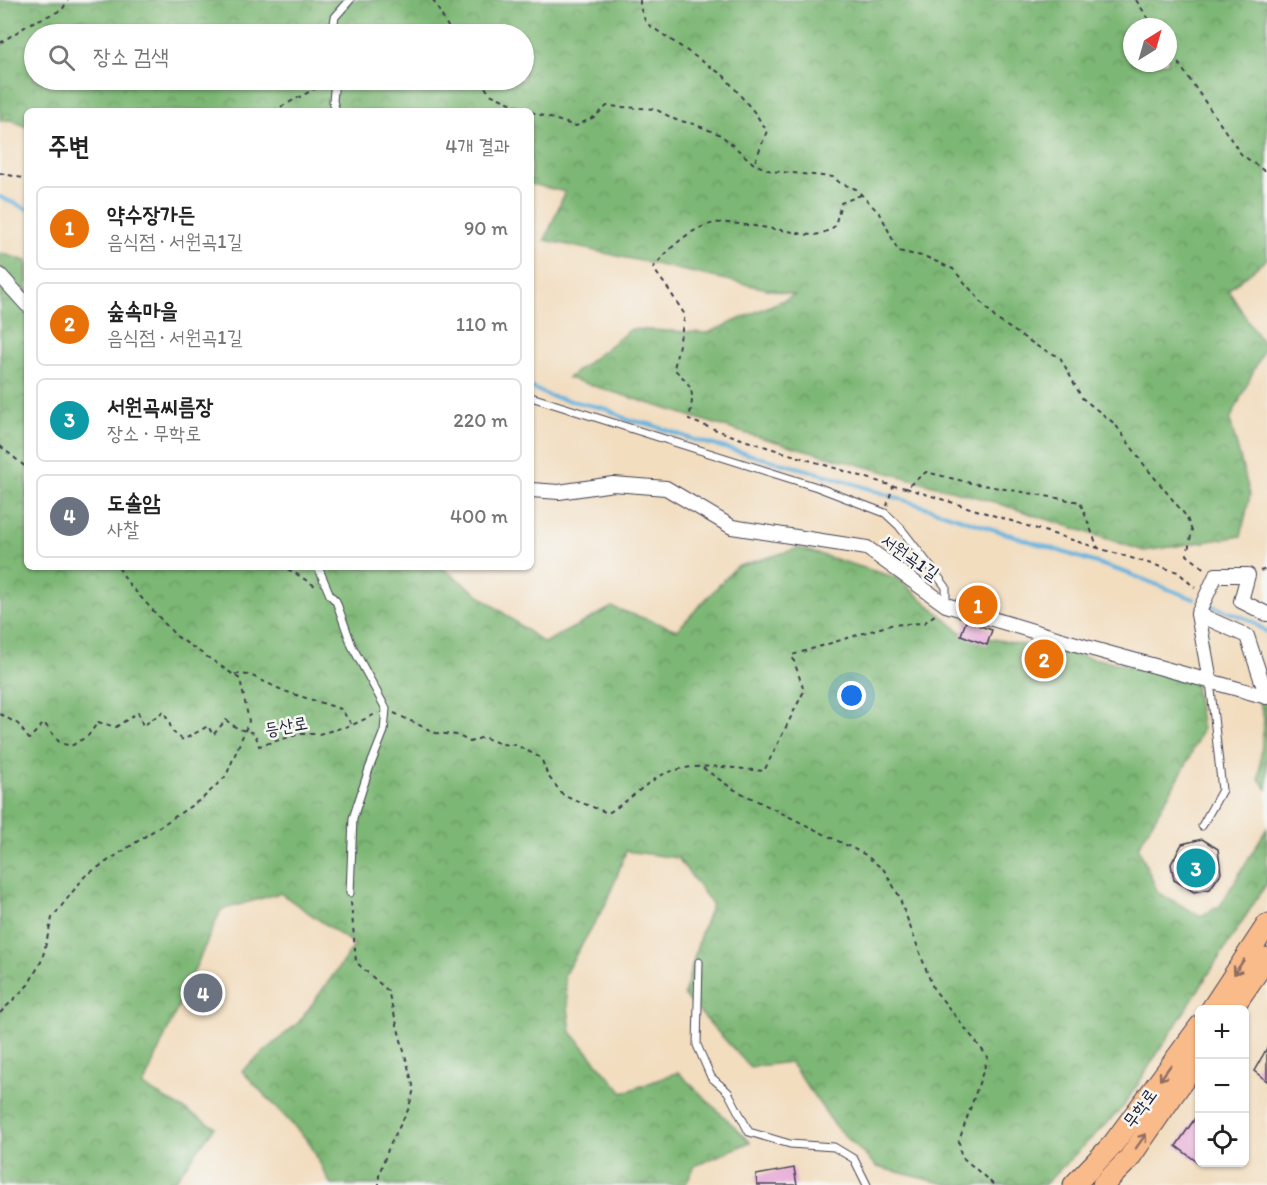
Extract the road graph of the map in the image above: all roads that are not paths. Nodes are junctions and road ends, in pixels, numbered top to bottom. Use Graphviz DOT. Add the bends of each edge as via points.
graph roads {
  1 [pos="350,0"];
  2 [pos="334,24"];
  3 [pos="333,90"];
  4 [pos="335,108"];
  5 [pos="0,275"];
  6 [pos="24,301"];
  7 [pos="534,398"];
  8 [pos="534,490"];
  9 [pos="319,570"];
  10 [pos="946,605"];
  11 [pos="1198,614"];
  12 [pos="1267,614"];
  13 [pos="1210,681"];
  14 [pos="1267,697"];
  15 [pos="1202,826"];
  16 [pos="350,893"];
  17 [pos="1267,925"];
  18 [pos="699,962"];
  19 [pos="1264,970"];
  20 [pos="1214,1005"];
  21 [pos="1236,1005"];
  22 [pos="1195,1033"];
  23 [pos="1198,1059"];
  24 [pos="867,1185"];
  25 [pos="1074,1185"];
  26 [pos="1103,1185"];
  1 -- 2 [label="lane"];
  3 -- 4 [label="lane"];
  5 -- 6 [label="street"];
  7 -- 10 [label="lane" via="817,487 885,513 946,586"];
  8 -- 10 [label="street, 서원곡1길" via="559,492 613,484 666,488 732,527 867,548"];
  9 -- 16 [label="lane" via="336,601 352,646 386,709 384,732 353,818"];
  10 -- 13 [label="street, 서원곡1길"];
  11 -- 12 [label="street" via="1216,575 1248,575 1241,601"];
  11 -- 13 [label="street"];
  11 -- 14 [label="street" via="1247,636"];
  13 -- 14 [label="street, 서원곡1길"];
  13 -- 15 [label="lane" via="1222,790"];
  17 -- 20 [label="main road, one-way"];
  18 -- 24 [label="lane" via="697,1045 711,1077 728,1092 749,1132 790,1144 834,1147 854,1159"];
  19 -- 21 [label="main road"];
  22 -- 25 [label="main road, 무학로, one-way" via="1113,1144"];
  26 -- 23 [label="main road, 무학로, one-way" via="1128,1160"];
}
